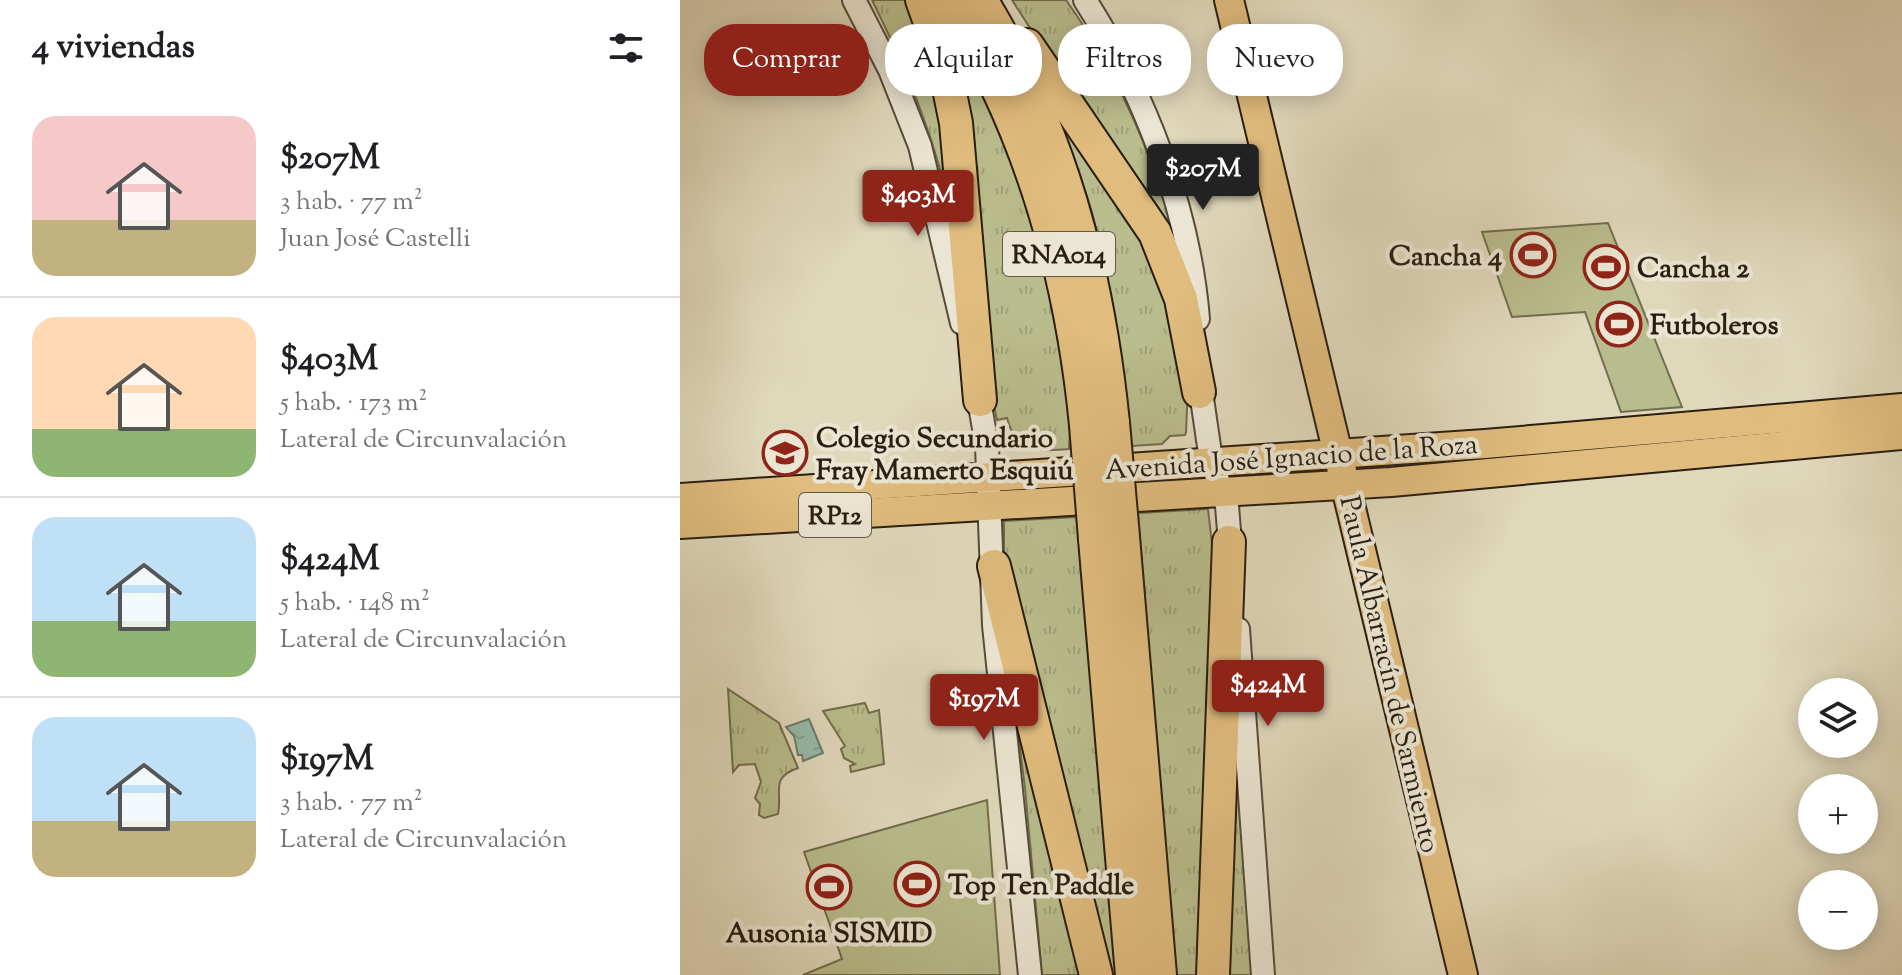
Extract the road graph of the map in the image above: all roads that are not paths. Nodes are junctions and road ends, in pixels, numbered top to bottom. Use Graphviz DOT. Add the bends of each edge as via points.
graph roads {
  1 [pos="854,0"];
  2 [pos="922,0"];
  3 [pos="949,0"];
  4 [pos="981,0"];
  5 [pos="1000,0"];
  6 [pos="1085,0"];
  7 [pos="1229,0"];
  8 [pos="1199,392"];
  9 [pos="980,400"];
  10 [pos="1902,408"];
  11 [pos="1100,424"];
  12 [pos="1902,435"];
  13 [pos="1338,453"];
  14 [pos="1211,460"];
  15 [pos="988,476"];
  16 [pos="1346,484"];
  17 [pos="1222,492"];
  18 [pos="680,498"];
  19 [pos="990,505"];
  20 [pos="680,524"];
  21 [pos="1109,538"];
  22 [pos="1229,542"];
  23 [pos="994,566"];
  24 [pos="1030,975"];
  25 [pos="1096,975"];
  26 [pos="1132,975"];
  27 [pos="1160,975"];
  28 [pos="1213,975"];
  29 [pos="1263,975"];
  30 [pos="1463,975"];
  1 -- 9 [label="street" via="920,146"];
  2 -- 9 [label="highway" via="943,59 956,123"];
  3 -- 11 [label="highway, RNA014" via="1007,108 1044,203"];
  4 -- 11 [label="highway, RNA014" via="1034,101 1075,209 1097,300"];
  5 -- 8 [label="highway" via="1155,233 1181,299"];
  6 -- 8 [label="street" via="1127,77 1176,200 1194,279"];
  7 -- 13 [label="main road, Paula Albarracín de Sarmiento"];
  8 -- 14 [label="street"];
  9 -- 15 [label="street"];
  10 -- 13 [label="main road, Avenida José Ignacio de la Roza"];
  11 -- 21 [label="highway, RNA014, bridge"];
  12 -- 16 [label="main road, Avenida José Ignacio de la Roza"];
  13 -- 14 [label="main road, Avenida José Ignacio de la Roza"];
  13 -- 16 [label="main road, Paula Albarracín de Sarmiento"];
  14 -- 15 [label="main road, Avenida José Ignacio de la Roza / RP12"];
  14 -- 17 [label="street"];
  15 -- 18 [label="main road, Avenida José Ignacio de la Roza / RP12"];
  15 -- 19 [label="street"];
  16 -- 17 [label="main road, Avenida José Ignacio de la Roza"];
  16 -- 30 [label="main road, Paula Albarracín de Sarmiento"];
  17 -- 19 [label="main road, Avenida José Ignacio de la Roza / RP12"];
  17 -- 22 [label="street"];
  19 -- 20 [label="main road, Avenida José Ignacio de la Roza / RP12"];
  19 -- 23 [label="street"];
  21 -- 26 [label="highway, RNA014"];
  21 -- 27 [label="highway, RNA014"];
  22 -- 28 [label="highway"];
  22 -- 29 [label="street"];
  23 -- 24 [label="street" via="994,625"];
  23 -- 25 [label="highway"];
}
